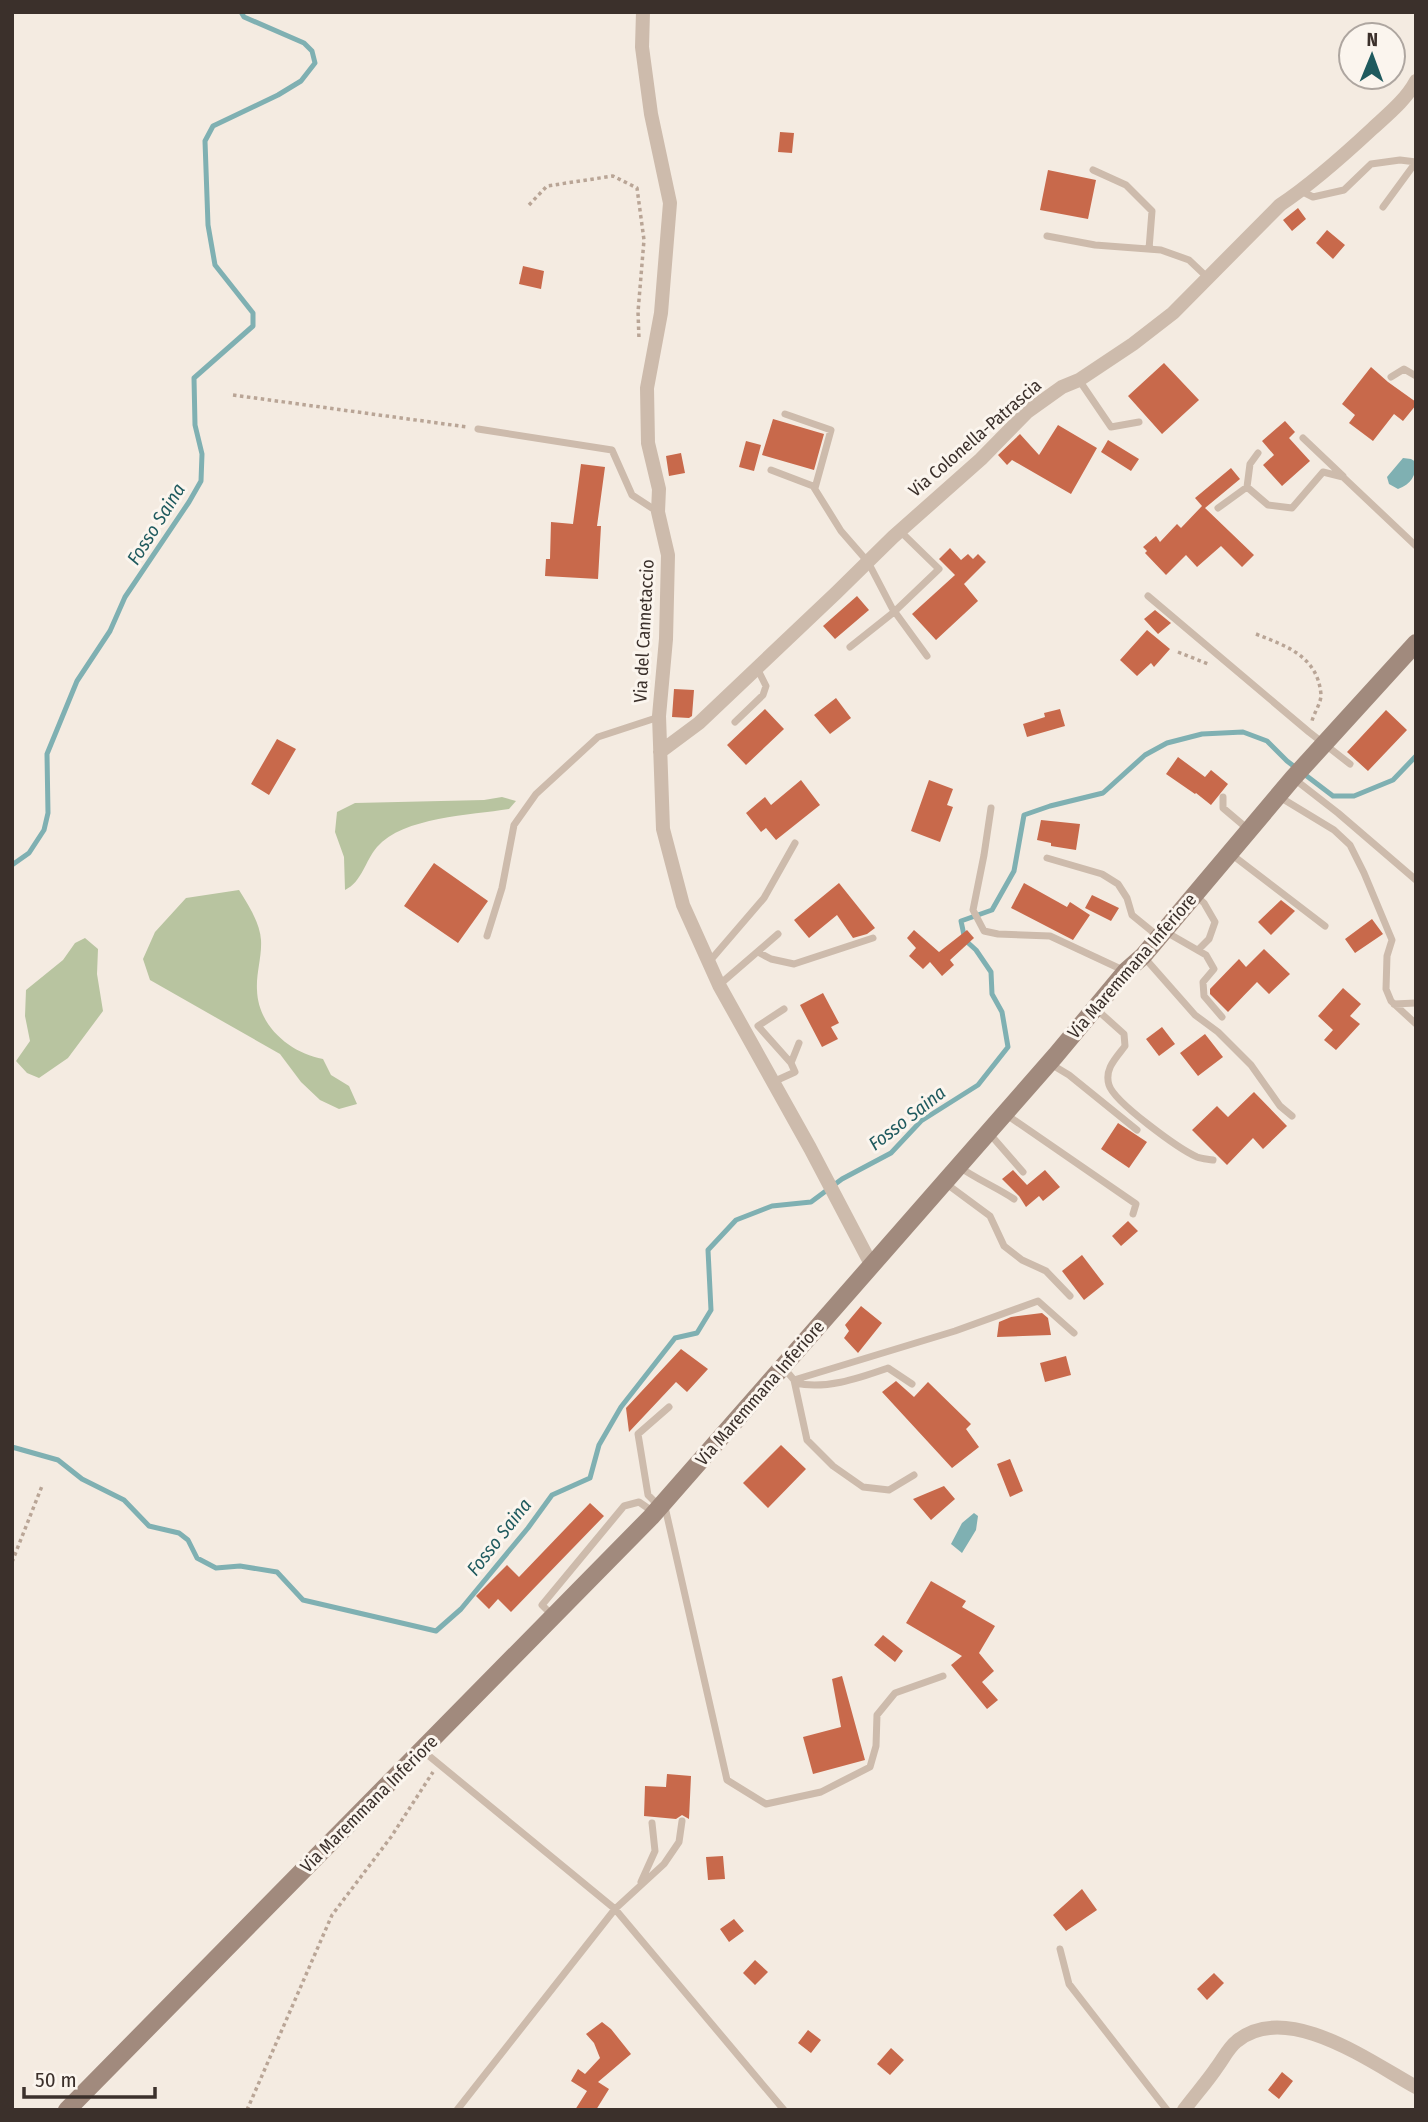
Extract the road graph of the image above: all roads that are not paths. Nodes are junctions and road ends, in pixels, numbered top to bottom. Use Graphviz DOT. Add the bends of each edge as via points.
graph roads {
  1 [pos="643,12"];
  2 [pos="1416,81"];
  3 [pos="1416,162"];
  4 [pos="1093,170"];
  5 [pos="1301,191"];
  6 [pos="1383,207"];
  7 [pos="1047,236"];
  8 [pos="1149,249"];
  9 [pos="1208,279"];
  10 [pos="1416,376"];
  11 [pos="1391,377"];
  12 [pos="1079,380"];
  13 [pos="785,414"];
  14 [pos="1139,422"];
  15 [pos="478,429"];
  16 [pos="1303,438"];
  17 [pos="1258,453"];
  18 [pos="771,470"];
  19 [pos="1343,477"];
  20 [pos="1247,487"];
  21 [pos="815,488"];
  22 [pos="1218,508"];
  23 [pos="658,512"];
  24 [pos="900,531"];
  25 [pos="1416,546"];
  26 [pos="868,562"];
  27 [pos="1149,596"];
  28 [pos="894,612"];
  29 [pos="1416,643"];
  30 [pos="850,647"];
  31 [pos="927,656"];
  32 [pos="757,667"];
  33 [pos="659,716"];
  34 [pos="734,722"];
  35 [pos="1323,744"];
  36 [pos="660,752"];
  37 [pos="1350,764"];
  38 [pos="1294,776"];
  39 [pos="1278,796"];
  40 [pos="1223,797"];
  41 [pos="991,808"];
  42 [pos="1249,830"];
  43 [pos="795,843"];
  44 [pos="1229,853"];
  45 [pos="1047,858"];
  46 [pos="1416,880"];
  47 [pos="1194,894"];
  48 [pos="1325,926"];
  49 [pos="778,934"];
  50 [pos="1161,934"];
  51 [pos="487,936"];
  52 [pos="873,938"];
  53 [pos="1198,950"];
  54 [pos="758,952"];
  55 [pos="1143,956"];
  56 [pos="709,962"];
  57 [pos="1126,971"];
  58 [pos="719,985"];
  59 [pos="1416,1003"];
  60 [pos="1394,1004"];
  61 [pos="1095,1008"];
  62 [pos="784,1009"];
  63 [pos="1222,1017"];
  64 [pos="1416,1024"];
  65 [pos="799,1042"];
  66 [pos="791,1063"];
  67 [pos="1049,1063"];
  68 [pos="773,1082"];
  69 [pos="1004,1113"];
  70 [pos="1293,1116"];
  71 [pos="1137,1130"];
  72 [pos="988,1132"];
  73 [pos="1213,1160"];
  74 [pos="958,1167"];
  75 [pos="1023,1172"];
  76 [pos="944,1182"];
  77 [pos="1014,1199"];
  78 [pos="1133,1214"];
  79 [pos="872,1266"];
  80 [pos="1070,1296"];
  81 [pos="1074,1333"];
  82 [pos="791,1377"];
  83 [pos="912,1384"];
  84 [pos="669,1407"];
  85 [pos="914,1475"];
  86 [pos="659,1508"];
  87 [pos="554,1618"];
  88 [pos="943,1676"];
  89 [pos="423,1751"];
  90 [pos="682,1821"];
  91 [pos="652,1823"];
  92 [pos="638,1888"];
  93 [pos="615,1909"];
  94 [pos="1060,1949"];
  95 [pos="1416,2087"];
  96 [pos="1188,2109"];
  97 [pos="66,2110"];
  98 [pos="457,2110"];
  99 [pos="784,2110"];
  100 [pos="1167,2110"];
  1 -- 23 [label="street, Via del Cannetaccio" via="649,100 670,203 661,313 648,388 648,443 659,489"];
  2 -- 5 [label="street, Via Colonella-Patrascia" via="1390,112"];
  3 -- 5 [label="lane" via="1371,164 1344,190 1313,197"];
  3 -- 6 [label="lane"];
  4 -- 8 [label="lane" via="1126,185 1152,211"];
  5 -- 9 [label="street, Via Colonella-Patrascia" via="1280,205"];
  7 -- 8 [label="lane"];
  8 -- 9 [label="lane" via="1188,260"];
  9 -- 12 [label="street, Via Colonella-Patrascia" via="1173,313"];
  10 -- 11 [label="lane" via="1404,369"];
  12 -- 14 [label="lane" via="1111,427"];
  12 -- 24 [label="street, Via Colonella-Patrascia" via="1027,412"];
  13 -- 21 [label="lane" via="831,430"];
  15 -- 23 [label="lane" via="611,450 632,495"];
  16 -- 19 [label="lane"];
  17 -- 20 [label="lane" via="1250,464"];
  18 -- 21 [label="lane"];
  19 -- 20 [label="lane" via="1322,472 1292,508 1268,505"];
  19 -- 25 [label="lane"];
  20 -- 22 [label="lane"];
  21 -- 26 [label="lane" via="841,531"];
  23 -- 33 [label="street, Via del Cannetaccio" via="668,555"];
  24 -- 26 [label="street, Via Colonella-Patrascia"];
  24 -- 28 [label="lane" via="939,569"];
  26 -- 28 [label="lane"];
  26 -- 32 [label="street, Via Colonella-Patrascia"];
  27 -- 35 [label="lane"];
  28 -- 30 [label="lane"];
  28 -- 31 [label="lane"];
  29 -- 35 [label="main road, Via Maremmana Inferiore"];
  32 -- 34 [label="lane" via="766,686 763,695"];
  32 -- 36 [label="street, Via Colonella-Patrascia" via="699,723"];
  33 -- 36 [label="street, Via del Cannetaccio"];
  33 -- 51 [label="lane" via="598,737 536,794 514,825"];
  35 -- 37 [label="lane"];
  35 -- 38 [label="main road, Via Maremmana Inferiore"];
  36 -- 56 [label="street, Via del Cannetaccio" via="663,829 683,905"];
  38 -- 39 [label="main road, Via Maremmana Inferiore"];
  38 -- 46 [label="lane"];
  39 -- 42 [label="main road, Via Maremmana Inferiore"];
  39 -- 60 [label="lane" via="1350,845 1392,940 1385,989"];
  40 -- 42 [label="lane" via="1223,808"];
  41 -- 57 [label="lane" via="973,910 984,931 1050,936"];
  42 -- 44 [label="main road, Via Maremmana Inferiore"];
  43 -- 56 [label="lane" via="764,898"];
  44 -- 47 [label="main road, Via Maremmana Inferiore"];
  44 -- 48 [label="lane"];
  45 -- 50 [label="lane" via="1102,874 1118,884 1132,915"];
  47 -- 50 [label="main road, Via Maremmana Inferiore"];
  47 -- 53 [label="lane" via="1215,922 1209,939"];
  49 -- 54 [label="lane"];
  50 -- 53 [label="lane"];
  50 -- 55 [label="main road, Via Maremmana Inferiore"];
  52 -- 54 [label="lane" via="794,964"];
  53 -- 63 [label="lane" via="1214,970 1203,982 1204,996"];
  54 -- 58 [label="lane"];
  55 -- 57 [label="main road, Via Maremmana Inferiore"];
  55 -- 70 [label="lane" via="1195,1015 1251,1065 1280,1106"];
  56 -- 58 [label="street, Via del Cannetaccio"];
  57 -- 61 [label="main road, Via Maremmana Inferiore"];
  58 -- 68 [label="street, Via del Cannetaccio"];
  59 -- 60 [label="lane"];
  60 -- 64 [label="lane"];
  61 -- 67 [label="main road, Via Maremmana Inferiore"];
  61 -- 73 [label="lane" via="1124,1034 1125,1046 1109,1067 1109,1085 1119,1101 1174,1143 1199,1158"];
  62 -- 66 [label="lane" via="758,1026"];
  65 -- 66 [label="lane"];
  66 -- 68 [label="lane" via="795,1072"];
  67 -- 69 [label="main road, Via Maremmana Inferiore"];
  67 -- 71 [label="lane"];
  68 -- 79 [label="street, Via del Cannetaccio"];
  69 -- 72 [label="main road, Via Maremmana Inferiore"];
  69 -- 78 [label="lane" via="1136,1204"];
  72 -- 74 [label="main road, Via Maremmana Inferiore"];
  72 -- 75 [label="lane"];
  74 -- 76 [label="main road, Via Maremmana Inferiore"];
  74 -- 77 [label="lane"];
  76 -- 79 [label="main road, Via Maremmana Inferiore"];
  76 -- 80 [label="lane" via="990,1216 1004,1247 1046,1271"];
  79 -- 82 [label="main road, Via Maremmana Inferiore"];
  81 -- 82 [label="lane" via="1038,1301 955,1331"];
  82 -- 83 [label="lane" via="805,1385 848,1381 888,1368"];
  82 -- 85 [label="lane" via="807,1440 833,1466 863,1487 889,1490"];
  82 -- 86 [label="main road, Via Maremmana Inferiore"];
  84 -- 86 [label="lane" via="638,1434 648,1495"];
  86 -- 87 [label="main road, Via Maremmana Inferiore"];
  86 -- 87 [label="lane" via="639,1502 624,1506 542,1605"];
  86 -- 88 [label="lane" via="727,1780 766,1804 821,1792 870,1767 877,1715 895,1693"];
  87 -- 89 [label="main road, Via Maremmana Inferiore"];
  89 -- 93 [label="lane"];
  89 -- 97 [label="main road, Via Maremmana Inferiore"];
  90 -- 92 [label="lane" via="679,1842"];
  91 -- 92 [label="lane" via="655,1851"];
  92 -- 93 [label="lane"];
  93 -- 98 [label="lane"];
  93 -- 99 [label="lane"];
  94 -- 100 [label="lane" via="1069,1984"];
  95 -- 96 [label="street" via="1348,2048 1305,2031 1278,2028 1253,2031 1236,2041"];
}
